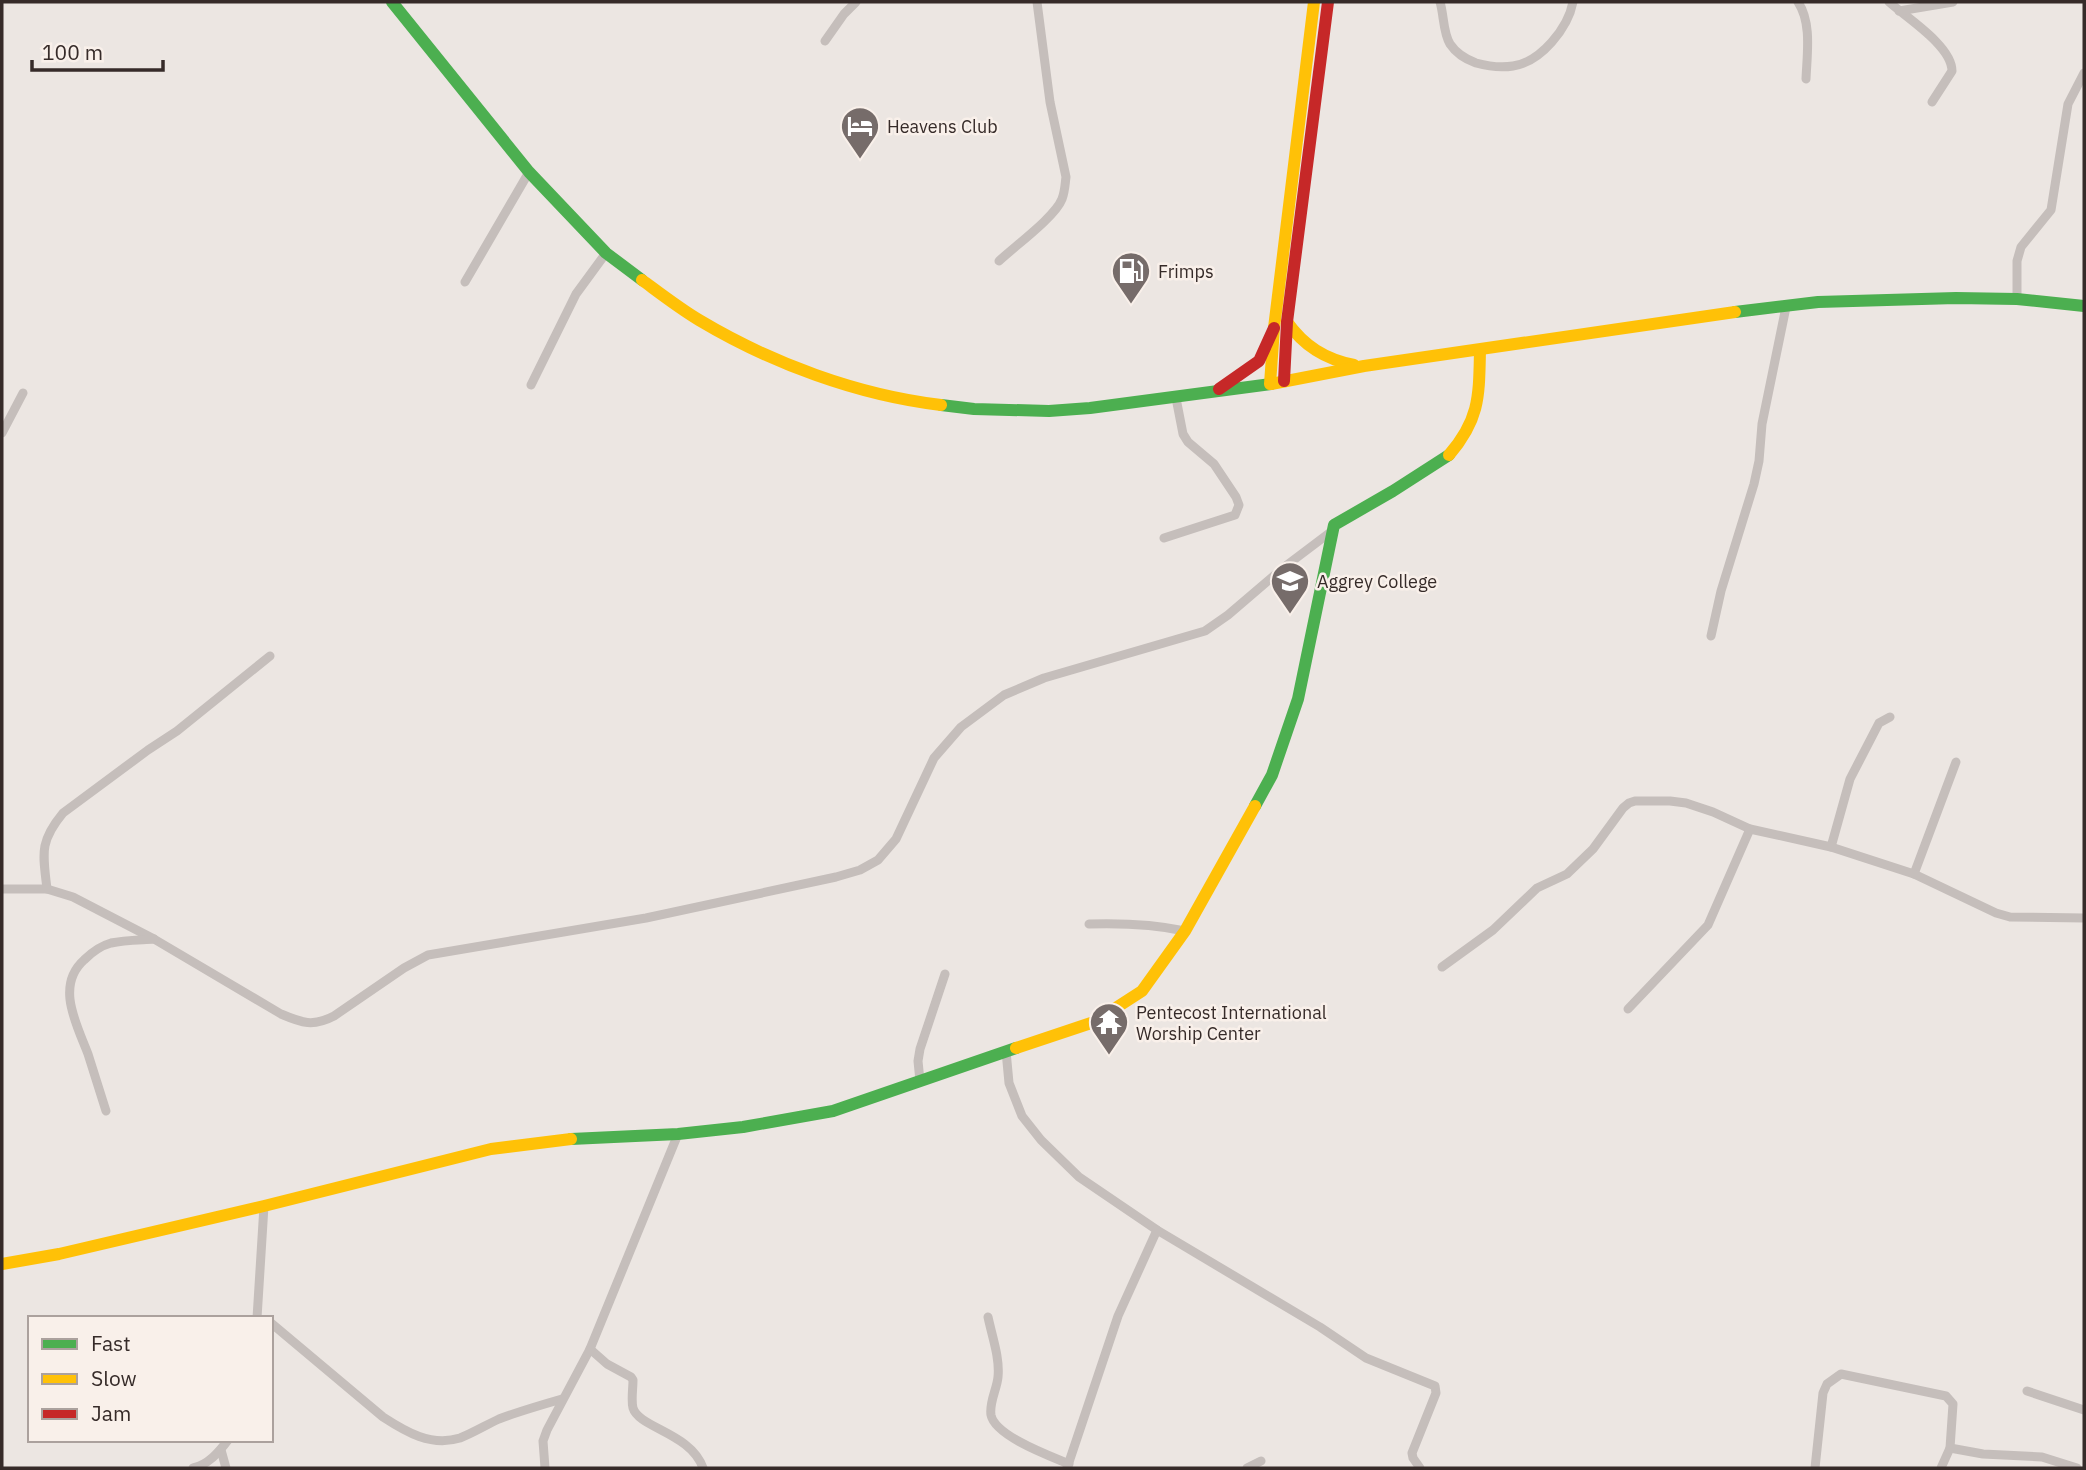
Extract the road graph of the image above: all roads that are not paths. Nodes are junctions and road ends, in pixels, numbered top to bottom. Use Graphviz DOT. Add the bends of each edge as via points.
graph roads {
  1 [pos="392,2"];
  2 [pos="856,2"];
  3 [pos="1037,2"];
  4 [pos="1314,2"];
  5 [pos="1328,2"];
  6 [pos="1440,2"];
  7 [pos="1573,2"];
  8 [pos="1798,2"];
  9 [pos="1889,2"];
  10 [pos="1953,2"];
  11 [pos="1899,11"];
  12 [pos="825,41"];
  13 [pos="2084,73"];
  14 [pos="1806,79"];
  15 [pos="1932,102"];
  16 [pos="529,172"];
  17 [pos="606,253"];
  18 [pos="999,261"];
  19 [pos="465,282"];
  20 [pos="2017,299"];
  21 [pos="2084,306"];
  22 [pos="1786,307"];
  23 [pos="1287,322"];
  24 [pos="1273,328"];
  25 [pos="1480,350"];
  26 [pos="1364,366"];
  27 [pos="1284,381"];
  28 [pos="1270,384"];
  29 [pos="531,385"];
  30 [pos="1217,390"];
  31 [pos="23,393"];
  32 [pos="1176,398"];
  33 [pos="2,433"];
  34 [pos="1332,531"];
  35 [pos="1164,538"];
  36 [pos="1711,636"];
  37 [pos="270,656"];
  38 [pos="1890,717"];
  39 [pos="1956,762"];
  40 [pos="1750,829"];
  41 [pos="1830,847"];
  42 [pos="1914,874"];
  43 [pos="2,889"];
  44 [pos="47,889"];
  45 [pos="2084,918"];
  46 [pos="1090,923"];
  47 [pos="1185,931"];
  48 [pos="154,939"];
  49 [pos="1442,967"];
  50 [pos="945,974"];
  51 [pos="1628,1009"];
  52 [pos="1006,1051"];
  53 [pos="920,1081"];
  54 [pos="106,1111"];
  55 [pos="678,1134"];
  56 [pos="264,1206"];
  57 [pos="1157,1230"];
  58 [pos="2,1264"];
  59 [pos="258,1316"];
  60 [pos="988,1317"];
  61 [pos="273,1325"];
  62 [pos="590,1349"];
  63 [pos="2027,1391"];
  64 [pos="562,1399"];
  65 [pos="2084,1410"];
  66 [pos="227,1442"];
  67 [pos="1950,1448"];
  68 [pos="221,1450"];
  69 [pos="1261,1461"];
  70 [pos="1068,1466"];
  71 [pos="193,1468"];
  72 [pos="226,1468"];
  73 [pos="545,1468"];
  74 [pos="703,1468"];
  75 [pos="1247,1468"];
  76 [pos="1420,1468"];
  77 [pos="1815,1468"];
  78 [pos="1941,1468"];
  79 [pos="2077,1468"];
  1 -- 16 [label="main road"];
  2 -- 12 [label="street"];
  3 -- 18 [label="street" via="1065,188 1054,212"];
  4 -- 24 [label="main road"];
  5 -- 23 [label="main road"];
  6 -- 7 [label="street" via="1448,42 1458,54 1485,66 1513,66 1529,61 1556,36"];
  8 -- 14 [label="street" via="1805,15"];
  9 -- 11 [label="street"];
  10 -- 11 [label="street"];
  11 -- 15 [label="street" via="1949,57 1952,71"];
  13 -- 20 [label="street" via="2068,104 2051,210 2021,247"];
  16 -- 17 [label="main road"];
  16 -- 19 [label="street"];
  17 -- 29 [label="street" via="576,295"];
  17 -- 32 [label="main road" via="661,296 736,341 844,384 892,397 974,409 1049,411"];
  20 -- 21 [label="main road"];
  20 -- 22 [label="main road" via="1867,299"];
  22 -- 25 [label="main road"];
  22 -- 36 [label="street" via="1754,484"];
  23 -- 26 [label="main road" via="1296,337 1323,356"];
  23 -- 27 [label="main road"];
  24 -- 28 [label="main road"];
  24 -- 30 [label="main road" via="1259,360"];
  25 -- 26 [label="main road"];
  25 -- 34 [label="main road" via="1477,409 1454,449 1338,522"];
  26 -- 27 [label="main road"];
  27 -- 28 [label="main road"];
  28 -- 30 [label="main road"];
  30 -- 32 [label="main road"];
  31 -- 33 [label="street"];
  32 -- 35 [label="street" via="1183,434 1214,464 1239,505 1235,515"];
  34 -- 47 [label="main road" via="1298,699 1284,742 1264,790"];
  34 -- 48 [label="street" via="1205,631 1044,678 992,703 945,744 896,839 878,860 859,870 646,918 428,956 334,1016 313,1023 281,1014"];
  37 -- 44 [label="street" via="177,731 63,813 45,839"];
  38 -- 41 [label="street" via="1879,723 1850,779"];
  39 -- 42 [label="street"];
  40 -- 41 [label="street"];
  40 -- 49 [label="street" via="1686,803 1629,803 1594,849 1567,874 1537,888 1499,925"];
  40 -- 51 [label="street" via="1707,925"];
  41 -- 42 [label="street"];
  42 -- 45 [label="street" via="2010,917"];
  43 -- 44 [label="street"];
  44 -- 48 [label="street" via="73,897"];
  46 -- 47 [label="street"];
  47 -- 52 [label="main road" via="1132,999 1094,1022"];
  48 -- 54 [label="street" via="111,943 94,950 71,977 74,1018"];
  50 -- 53 [label="street" via="920,1049"];
  52 -- 53 [label="main road"];
  52 -- 57 [label="street" via="1012,1094 1041,1140 1079,1177"];
  53 -- 55 [label="main road" via="833,1111"];
  55 -- 56 [label="main road" via="576,1138 491,1149"];
  55 -- 62 [label="street"];
  56 -- 58 [label="main road"];
  56 -- 59 [label="street"];
  57 -- 70 [label="street" via="1118,1317"];
  57 -- 76 [label="street" via="1366,1357 1435,1386 1412,1453"];
  60 -- 70 [label="street" via="998,1368 992,1405 995,1423"];
  61 -- 64 [label="street" via="383,1417 421,1438 460,1438"];
  62 -- 64 [label="street"];
  62 -- 74 [label="street" via="631,1377 636,1413 685,1443"];
  63 -- 65 [label="street"];
  64 -- 73 [label="street" via="543,1441"];
  66 -- 68 [label="street"];
  67 -- 77 [label="street" via="1950,1398 1841,1374 1823,1392"];
  67 -- 78 [label="street"];
  67 -- 79 [label="street" via="2042,1457"];
  68 -- 71 [label="street"];
  68 -- 72 [label="street"];
  69 -- 75 [label="street"];
}
